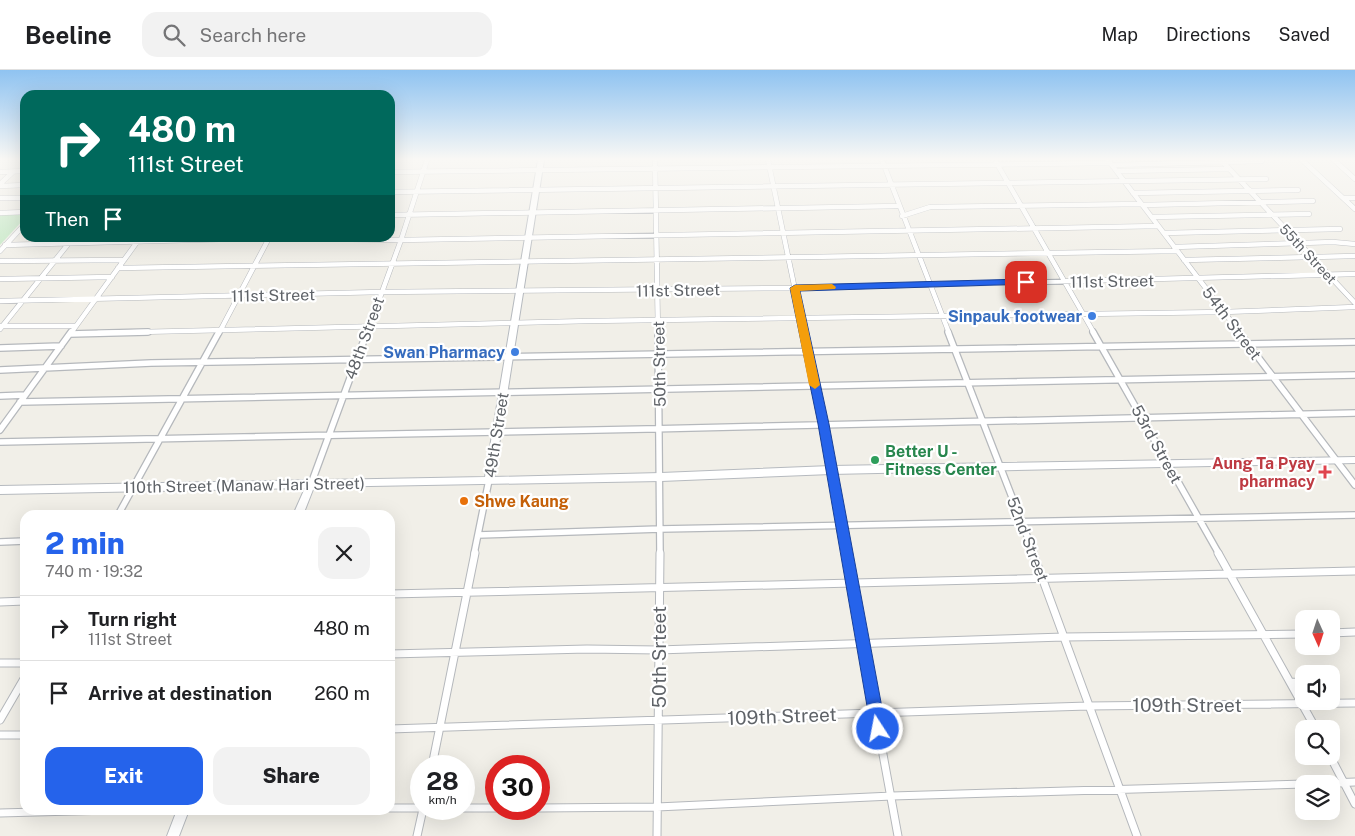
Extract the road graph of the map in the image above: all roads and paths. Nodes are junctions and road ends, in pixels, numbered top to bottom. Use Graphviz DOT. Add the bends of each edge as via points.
graph roads {
  1 [pos="416,196"];
  2 [pos="535,196"];
  3 [pos="655,196"];
  4 [pos="776,196"];
  5 [pos="894,196"];
  6 [pos="1016,196"];
  7 [pos="1135,196"];
  8 [pos="1254,196"];
  9 [pos="1341,196"];
  10 [pos="0,198"];
  11 [pos="20,198"];
  12 [pos="1343,198"];
  13 [pos="1355,198"];
  14 [pos="1313,201"];
  15 [pos="1262,204"];
  16 [pos="1142,205"];
  17 [pos="898,206"];
  18 [pos="1022,206"];
  19 [pos="778,209"];
  20 [pos="1355,209"];
  21 [pos="656,211"];
  22 [pos="20,212"];
  23 [pos="532,212"];
  24 [pos="0,213"];
  25 [pos="395,214"];
  26 [pos="409,214"];
  27 [pos="1309,214"];
  28 [pos="1272,215"];
  29 [pos="902,216"];
  30 [pos="1152,217"];
  31 [pos="1158,226"];
  32 [pos="1035,229"];
  33 [pos="1340,229"];
  34 [pos="909,230"];
  35 [pos="1286,230"];
  36 [pos="20,232"];
  37 [pos="783,232"];
  38 [pos="1164,233"];
  39 [pos="656,234"];
  40 [pos="528,236"];
  41 [pos="395,240"];
  42 [pos="401,240"];
  43 [pos="91,242"];
  44 [pos="137,242"];
  45 [pos="267,242"];
  46 [pos="68,243"];
  47 [pos="1298,244"];
  48 [pos="1355,244"];
  49 [pos="5,245"];
  50 [pos="1176,249"];
  51 [pos="0,251"];
  52 [pos="1048,253"];
  53 [pos="918,255"];
  54 [pos="1355,256"];
  55 [pos="787,258"];
  56 [pos="1312,258"];
  57 [pos="658,259"];
  58 [pos="124,260"];
  59 [pos="1184,260"];
  60 [pos="0,261"];
  61 [pos="55,261"];
  62 [pos="524,262"];
  63 [pos="254,264"];
  64 [pos="391,264"];
  65 [pos="118,268"];
  66 [pos="1355,274"];
  67 [pos="1328,275"];
  68 [pos="112,277"];
  69 [pos="0,279"];
  70 [pos="40,279"];
  71 [pos="1198,279"];
  72 [pos="1064,282"];
  73 [pos="929,284"];
  74 [pos="795,288"];
  75 [pos="657,291"];
  76 [pos="381,292"];
  77 [pos="518,293"];
  78 [pos="237,296"];
  79 [pos="95,300"];
  80 [pos="0,302"];
  81 [pos="22,302"];
  82 [pos="1355,303"];
  83 [pos="1355,307"];
  84 [pos="1082,312"];
  85 [pos="1224,312"];
  86 [pos="943,317"];
  87 [pos="801,319"];
  88 [pos="658,322"];
  89 [pos="514,323"];
  90 [pos="76,326"];
  91 [pos="369,326"];
  92 [pos="1,327"];
  93 [pos="219,330"];
  94 [pos="70,334"];
  95 [pos="1247,342"];
  96 [pos="1355,342"];
  97 [pos="1101,345"];
  98 [pos="61,346"];
  99 [pos="0,348"];
  100 [pos="956,349"];
  101 [pos="808,351"];
  102 [pos="659,353"];
  103 [pos="509,357"];
  104 [pos="356,361"];
  105 [pos="203,363"];
  106 [pos="45,368"];
  107 [pos="0,370"];
  108 [pos="1355,375"];
  109 [pos="1273,378"];
  110 [pos="1122,381"];
  111 [pos="969,384"];
  112 [pos="815,386"];
  113 [pos="660,390"];
  114 [pos="502,394"];
  115 [pos="25,395"];
  116 [pos="0,396"];
  117 [pos="343,397"];
  118 [pos="182,399"];
  119 [pos="20,402"];
  120 [pos="1355,412"];
  121 [pos="1300,414"];
  122 [pos="1141,417"];
  123 [pos="982,422"];
  124 [pos="823,424"];
  125 [pos="1,427"];
  126 [pos="660,428"];
  127 [pos="496,434"];
  128 [pos="329,436"];
  129 [pos="160,439"];
  130 [pos="0,442"];
  131 [pos="1336,460"];
  132 [pos="1355,460"];
  133 [pos="1168,463"];
  134 [pos="1000,468"];
  135 [pos="831,470"];
  136 [pos="661,477"];
  137 [pos="489,480"];
  138 [pos="311,484"];
  139 [pos="1355,485"];
  140 [pos="133,488"];
  141 [pos="0,490"];
  142 [pos="121,510"];
  143 [pos="300,510"];
  144 [pos="1355,515"];
  145 [pos="1199,518"];
  146 [pos="1021,521"];
  147 [pos="842,526"];
  148 [pos="660,529"];
  149 [pos="478,535"];
  150 [pos="20,541"];
  151 [pos="0,542"];
  152 [pos="1355,571"];
  153 [pos="1230,572"];
  154 [pos="1042,575"];
  155 [pos="853,583"];
  156 [pos="659,586"];
  157 [pos="466,592"];
  158 [pos="395,594"];
  159 [pos="20,601"];
  160 [pos="0,602"];
  161 [pos="1355,632"];
  162 [pos="1340,633"];
  163 [pos="1295,634"];
  164 [pos="1263,635"];
  165 [pos="1064,637"];
  166 [pos="862,645"];
  167 [pos="658,650"];
  168 [pos="454,652"];
  169 [pos="395,654"];
  170 [pos="0,663"];
  171 [pos="20,663"];
  172 [pos="1291,682"];
  173 [pos="1295,682"];
  174 [pos="20,686"];
  175 [pos="1295,689"];
  176 [pos="1340,703"];
  177 [pos="1355,703"];
  178 [pos="1295,704"];
  179 [pos="1088,706"];
  180 [pos="875,713"];
  181 [pos="0,720"];
  182 [pos="658,721"];
  183 [pos="395,729"];
  184 [pos="439,729"];
  185 [pos="0,735"];
  186 [pos="20,735"];
  187 [pos="434,755"];
  188 [pos="1334,765"];
  189 [pos="1340,782"];
  190 [pos="1343,782"];
  191 [pos="1355,782"];
  192 [pos="1295,784"];
  193 [pos="1120,790"];
  194 [pos="892,796"];
  195 [pos="1355,804"];
  196 [pos="657,807"];
  197 [pos="395,808"];
  198 [pos="410,808"];
  199 [pos="550,808"];
  200 [pos="20,812"];
  201 [pos="0,813"];
  202 [pos="181,815"];
  203 [pos="420,820"];
  204 [pos="173,836"];
  205 [pos="417,836"];
  206 [pos="657,836"];
  207 [pos="898,836"];
  208 [pos="1137,836"];
  1 -- 26 [label="street, 48th Street"];
  2 -- 23 [label="main road, 49th Street"];
  3 -- 21 [label="street, 50th Street"];
  4 -- 19 [label="street"];
  5 -- 17 [label="street, 52nd Street"];
  6 -- 18 [label="street, 53rd Street"];
  7 -- 16 [label="street, 54th Street"];
  8 -- 15 [label="street, 55th Street"];
  9 -- 12 [label="street"];
  10 -- 11 [label="street"];
  12 -- 13 [label="street"];
  12 -- 20 [label="street"];
  14 -- 15 [label="street"];
  15 -- 16 [label="street"];
  15 -- 28 [label="street, 55th Street"];
  16 -- 18 [label="street"];
  16 -- 30 [label="street, 54th Street"];
  17 -- 19 [label="street"];
  17 -- 29 [label="street, 52nd Street"];
  18 -- 29 [label="street" via="930,207"];
  18 -- 32 [label="street, 53rd Street"];
  19 -- 21 [label="street"];
  19 -- 37 [label="street"];
  21 -- 23 [label="street"];
  21 -- 39 [label="street, 50th Street"];
  22 -- 24 [label="street"];
  23 -- 26 [label="street"];
  23 -- 40 [label="main road, 49th Street"];
  25 -- 26 [label="street"];
  26 -- 42 [label="street, 48th Street"];
  27 -- 28 [label="street"];
  28 -- 30 [label="street"];
  28 -- 35 [label="street, 55th Street"];
  29 -- 34 [label="street, 52nd Street"];
  30 -- 31 [label="street, 54th Street"];
  31 -- 32 [label="street"];
  31 -- 38 [label="street, 54th Street"];
  32 -- 34 [label="street"];
  32 -- 52 [label="street, 53rd Street"];
  33 -- 35 [label="street"];
  34 -- 37 [label="street"];
  34 -- 53 [label="street, 52nd Street"];
  35 -- 38 [label="street"];
  35 -- 47 [label="street, 55th Street"];
  36 -- 49 [label="street"];
  37 -- 39 [label="street"];
  37 -- 55 [label="street"];
  38 -- 50 [label="street, 54th Street"];
  39 -- 40 [label="street"];
  39 -- 57 [label="street, 50th Street"];
  40 -- 42 [label="street"];
  40 -- 62 [label="main road, 49th Street"];
  41 -- 42 [label="street"];
  42 -- 64 [label="street, 48th Street"];
  43 -- 46 [label="street"];
  44 -- 58 [label="street"];
  45 -- 63 [label="street"];
  46 -- 49 [label="street"];
  46 -- 61 [label="street"];
  47 -- 48 [label="street"];
  47 -- 50 [label="street"];
  47 -- 56 [label="street, 55th Street"];
  49 -- 51 [label="street"];
  50 -- 52 [label="street"];
  50 -- 59 [label="street, 54th Street"];
  52 -- 53 [label="street"];
  52 -- 72 [label="street, 53rd Street"];
  53 -- 55 [label="street"];
  53 -- 73 [label="street, 52nd Street"];
  54 -- 56 [label="street"];
  55 -- 57 [label="street"];
  55 -- 74 [label="street"];
  56 -- 59 [label="street"];
  56 -- 67 [label="street, 55th Street"];
  57 -- 62 [label="street"];
  57 -- 75 [label="street, 50th Street"];
  58 -- 61 [label="street"];
  58 -- 65 [label="street"];
  59 -- 71 [label="street, 54th Street"];
  60 -- 61 [label="street"];
  61 -- 70 [label="street"];
  62 -- 64 [label="street"];
  62 -- 77 [label="main road, 49th Street"];
  63 -- 64 [label="street"];
  63 -- 65 [label="street"];
  63 -- 78 [label="street"];
  64 -- 76 [label="street, 48th Street"];
  65 -- 68 [label="street"];
  66 -- 67 [label="street, 111st Street"];
  67 -- 71 [label="street, 111st Street"];
  67 -- 82 [label="street, 55th Street"];
  68 -- 70 [label="street"];
  68 -- 79 [label="street"];
  69 -- 70 [label="street"];
  70 -- 81 [label="street"];
  71 -- 72 [label="street, 111st Street"];
  71 -- 85 [label="street, 54th Street"];
  72 -- 73 [label="street, 111st Street"];
  72 -- 84 [label="street, 53rd Street"];
  73 -- 74 [label="street, 111st Street"];
  73 -- 86 [label="street, 52nd Street"];
  74 -- 75 [label="street, 111st Street"];
  74 -- 87 [label="street"];
  75 -- 77 [label="street, 111st Street"];
  75 -- 88 [label="street, 50th Street"];
  76 -- 77 [label="street, 111st Street"];
  76 -- 78 [label="street, 111st Street"];
  76 -- 91 [label="street, 48th Street"];
  77 -- 89 [label="main road, 49th Street"];
  78 -- 79 [label="street, 111st Street"];
  78 -- 93 [label="street"];
  79 -- 81 [label="street, 111st Street"];
  79 -- 90 [label="street"];
  80 -- 81 [label="street, 111st Street"];
  81 -- 92 [label="street"];
  83 -- 85 [label="street"];
  84 -- 85 [label="street"];
  84 -- 86 [label="street"];
  84 -- 97 [label="street, 53rd Street"];
  85 -- 95 [label="street, 54th Street"];
  86 -- 87 [label="street"];
  86 -- 100 [label="street, 52nd Street"];
  87 -- 88 [label="street"];
  87 -- 101 [label="street"];
  88 -- 89 [label="street"];
  88 -- 102 [label="street, 50th Street"];
  89 -- 91 [label="street"];
  89 -- 103 [label="main road, 49th Street"];
  90 -- 92 [label="street"];
  90 -- 94 [label="street"];
  91 -- 93 [label="street"];
  91 -- 104 [label="street, 48th Street"];
  93 -- 94 [label="street"];
  93 -- 105 [label="street"];
  94 -- 98 [label="street"];
  95 -- 96 [label="street"];
  95 -- 97 [label="street"];
  95 -- 109 [label="street, 54th Street"];
  97 -- 100 [label="street"];
  97 -- 110 [label="street, 53rd Street"];
  98 -- 99 [label="street"];
  98 -- 106 [label="street"];
  100 -- 101 [label="street"];
  100 -- 111 [label="street, 52nd Street"];
  101 -- 102 [label="street"];
  101 -- 112 [label="street"];
  102 -- 103 [label="street"];
  102 -- 113 [label="street, 50th Street"];
  103 -- 104 [label="street"];
  103 -- 114 [label="main road, 49th Street"];
  104 -- 105 [label="street"];
  104 -- 117 [label="street, 48th Street"];
  105 -- 106 [label="street"];
  105 -- 118 [label="street"];
  106 -- 107 [label="street"];
  106 -- 115 [label="street"];
  108 -- 109 [label="street"];
  109 -- 110 [label="street"];
  109 -- 121 [label="street, 54th Street"];
  110 -- 111 [label="street"];
  110 -- 122 [label="street, 53rd Street"];
  111 -- 112 [label="street"];
  111 -- 123 [label="street, 52nd Street"];
  112 -- 113 [label="street"];
  112 -- 124 [label="street"];
  113 -- 114 [label="street"];
  113 -- 126 [label="street, 50th Street"];
  114 -- 117 [label="street"];
  114 -- 127 [label="main road, 49th Street"];
  115 -- 116 [label="street"];
  115 -- 119 [label="street"];
  117 -- 118 [label="street"];
  117 -- 128 [label="street, 48th Street"];
  118 -- 119 [label="street"];
  118 -- 129 [label="street"];
  119 -- 125 [label="street"];
  120 -- 121 [label="street"];
  121 -- 122 [label="street"];
  121 -- 131 [label="street, 54th Street"];
  122 -- 123 [label="street"];
  122 -- 133 [label="street, 53rd Street"];
  123 -- 124 [label="street"];
  123 -- 134 [label="street, 52nd Street"];
  124 -- 126 [label="street"];
  124 -- 135 [label="street"];
  126 -- 127 [label="street"];
  126 -- 136 [label="street, 50th Street"];
  127 -- 128 [label="street"];
  127 -- 137 [label="main road, 49th Street"];
  128 -- 129 [label="street"];
  128 -- 138 [label="street, 48th Street"];
  129 -- 130 [label="street"];
  129 -- 140 [label="street"];
  131 -- 132 [label="main road, 110th Street (Manaw Hari Street)"];
  131 -- 133 [label="main road, 110th Street (Manaw Hari Street)"];
  131 -- 139 [label="street, 54th Street"];
  133 -- 134 [label="main road, 110th Street (Manaw Hari Street)"];
  133 -- 145 [label="street, 53rd Street"];
  134 -- 135 [label="main road, 110th Street (Manaw Hari Street)"];
  134 -- 146 [label="street, 52nd Street"];
  135 -- 136 [label="main road, 110th Street (Manaw Hari Street)"];
  135 -- 147 [label="street"];
  136 -- 137 [label="main road, 110th Street (Manaw Hari Street)"];
  136 -- 148 [label="street, 50th Srteet"];
  137 -- 138 [label="main road, 110th Street (Manaw Hari Street)"];
  137 -- 149 [label="street, 49th Street"];
  138 -- 140 [label="main road, 110th Street (Manaw Hari Street)"];
  138 -- 143 [label="main road, 48th Street"];
  140 -- 141 [label="main road, 110th Street (Manaw Hari Street)"];
  140 -- 142 [label="street"];
  144 -- 145 [label="street"];
  145 -- 146 [label="street"];
  145 -- 153 [label="street, 53rd Street"];
  146 -- 147 [label="street"];
  146 -- 154 [label="street, 52nd Street"];
  147 -- 148 [label="street"];
  147 -- 155 [label="street"];
  148 -- 149 [label="street"];
  148 -- 156 [label="street, 50th Srteet"];
  149 -- 157 [label="street, 49th Street"];
  150 -- 151 [label="street"];
  152 -- 153 [label="street"];
  153 -- 154 [label="street"];
  153 -- 164 [label="street, 53rd Street"];
  154 -- 155 [label="street"];
  154 -- 165 [label="street, 52nd Street"];
  155 -- 156 [label="street"];
  155 -- 166 [label="street"];
  156 -- 157 [label="street"];
  156 -- 167 [label="street, 50th Srteet"];
  157 -- 158 [label="street"];
  157 -- 168 [label="street, 49th Street"];
  159 -- 160 [label="street"];
  161 -- 162 [label="street"];
  163 -- 164 [label="street"];
  164 -- 165 [label="street"];
  164 -- 172 [label="street, 53rd Street"];
  165 -- 166 [label="street"];
  165 -- 179 [label="street, 52nd Street"];
  166 -- 167 [label="street"];
  166 -- 180 [label="street"];
  167 -- 168 [label="street"];
  167 -- 182 [label="street, 50th Srteet"];
  168 -- 169 [label="street"];
  168 -- 184 [label="street, 49th Street"];
  170 -- 171 [label="street"];
  172 -- 173 [label="street"];
  172 -- 175 [label="street, 53rd Street"];
  174 -- 181 [label="street"];
  176 -- 177 [label="street, 109th Street"];
  178 -- 179 [label="street, 109th Street"];
  179 -- 180 [label="street, 109th Street"];
  179 -- 193 [label="street, 52nd Street"];
  180 -- 182 [label="street, 109th Street"];
  180 -- 194 [label="street"];
  182 -- 184 [label="street, 109th Street"];
  182 -- 196 [label="street, 50th Srteet"];
  183 -- 184 [label="street, 109th Street"];
  184 -- 187 [label="street, 49th Street"];
  185 -- 186 [label="street"];
  188 -- 190 [label="street"];
  189 -- 190 [label="street"];
  190 -- 191 [label="street"];
  190 -- 195 [label="street"];
  192 -- 193 [label="street"];
  193 -- 194 [label="street"];
  193 -- 208 [label="street, 52nd Street"];
  194 -- 196 [label="street"];
  194 -- 207 [label="street"];
  196 -- 199 [label="street"];
  196 -- 206 [label="street, 50th Srteet"];
  197 -- 198 [label="street"];
  200 -- 201 [label="street"];
  202 -- 204 [label="main road"];
  203 -- 205 [label="street"];
}
